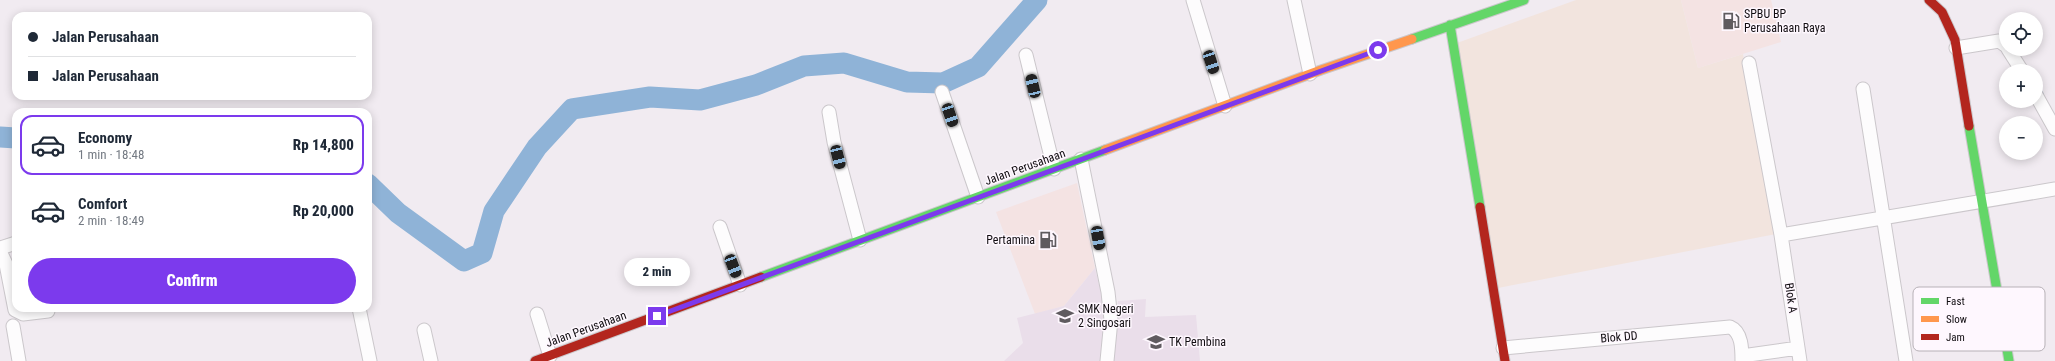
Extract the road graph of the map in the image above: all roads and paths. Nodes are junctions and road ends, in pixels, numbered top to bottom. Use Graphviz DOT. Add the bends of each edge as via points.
graph roads {
  1 [pos="1193,0"];
  2 [pos="1294,0"];
  3 [pos="1524,0"];
  4 [pos="1929,0"];
  5 [pos="1450,25"];
  6 [pos="1999,41"];
  7 [pos="1956,48"];
  8 [pos="1026,55"];
  9 [pos="1749,63"];
  10 [pos="1310,74"];
  11 [pos="1862,89"];
  12 [pos="942,92"];
  13 [pos="1225,106"];
  14 [pos="2043,108"];
  15 [pos="829,112"];
  16 [pos="2055,129"];
  17 [pos="1081,159"];
  18 [pos="1054,168"];
  19 [pos="2055,189"];
  20 [pos="978,197"];
  21 [pos="1982,201"];
  22 [pos="1882,218"];
  23 [pos="720,227"];
  24 [pos="1781,235"];
  25 [pos="860,240"];
  26 [pos="12,244"];
  27 [pos="0,248"];
  28 [pos="0,251"];
  29 [pos="740,285"];
  30 [pos="1997,287"];
  31 [pos="12,295"];
  32 [pos="18,312"];
  33 [pos="39,312"];
  34 [pos="360,312"];
  35 [pos="537,314"];
  36 [pos="13,326"];
  37 [pos="424,330"];
  38 [pos="1503,348"];
  39 [pos="1798,348"];
  40 [pos="2007,351"];
  41 [pos="557,356"];
  42 [pos="1742,358"];
  43 [pos="19,361"];
  44 [pos="370,361"];
  45 [pos="431,361"];
  46 [pos="535,361"];
  47 [pos="1107,361"];
  48 [pos="1505,361"];
  49 [pos="1800,361"];
  50 [pos="1906,361"];
  51 [pos="2009,361"];
  1 -- 13 [label="street"];
  2 -- 10 [label="street"];
  3 -- 5 [label="main road, Jalan Perusahaan"];
  4 -- 7 [label="main road" via="1942,12"];
  5 -- 10 [label="main road, Jalan Perusahaan"];
  5 -- 38 [label="main road"];
  6 -- 7 [label="street"];
  7 -- 21 [label="main road"];
  8 -- 18 [label="street"];
  9 -- 24 [label="street, Blok A"];
  10 -- 13 [label="main road, Jalan Perusahaan"];
  11 -- 22 [label="street"];
  12 -- 20 [label="street"];
  13 -- 17 [label="main road, Jalan Perusahaan"];
  14 -- 16 [label="street"];
  15 -- 25 [label="street" via="836,150"];
  17 -- 18 [label="main road, Jalan Perusahaan"];
  17 -- 47 [label="street" via="1108,292 1110,320"];
  18 -- 20 [label="main road, Jalan Perusahaan"];
  19 -- 21 [label="street"];
  20 -- 25 [label="main road, Jalan Perusahaan"];
  21 -- 22 [label="street"];
  21 -- 30 [label="main road"];
  22 -- 24 [label="street"];
  22 -- 50 [label="street"];
  23 -- 29 [label="street"];
  24 -- 39 [label="street, Blok A"];
  25 -- 29 [label="main road, Jalan Perusahaan"];
  26 -- 27 [label="street"];
  28 -- 31 [label="street" via="6,264"];
  29 -- 41 [label="main road, Jalan Perusahaan"];
  32 -- 33 [label="street"];
  34 -- 44 [label="street"];
  35 -- 41 [label="street"];
  36 -- 43 [label="street"];
  37 -- 45 [label="street"];
  38 -- 42 [label="street, Blok DD" via="1730,327 1735,329 1740,337"];
  38 -- 48 [label="main road"];
  39 -- 42 [label="street"];
  39 -- 49 [label="street, Blok A"];
  40 -- 51 [label="main road"];
  41 -- 46 [label="main road, Jalan Perusahaan"];
}
